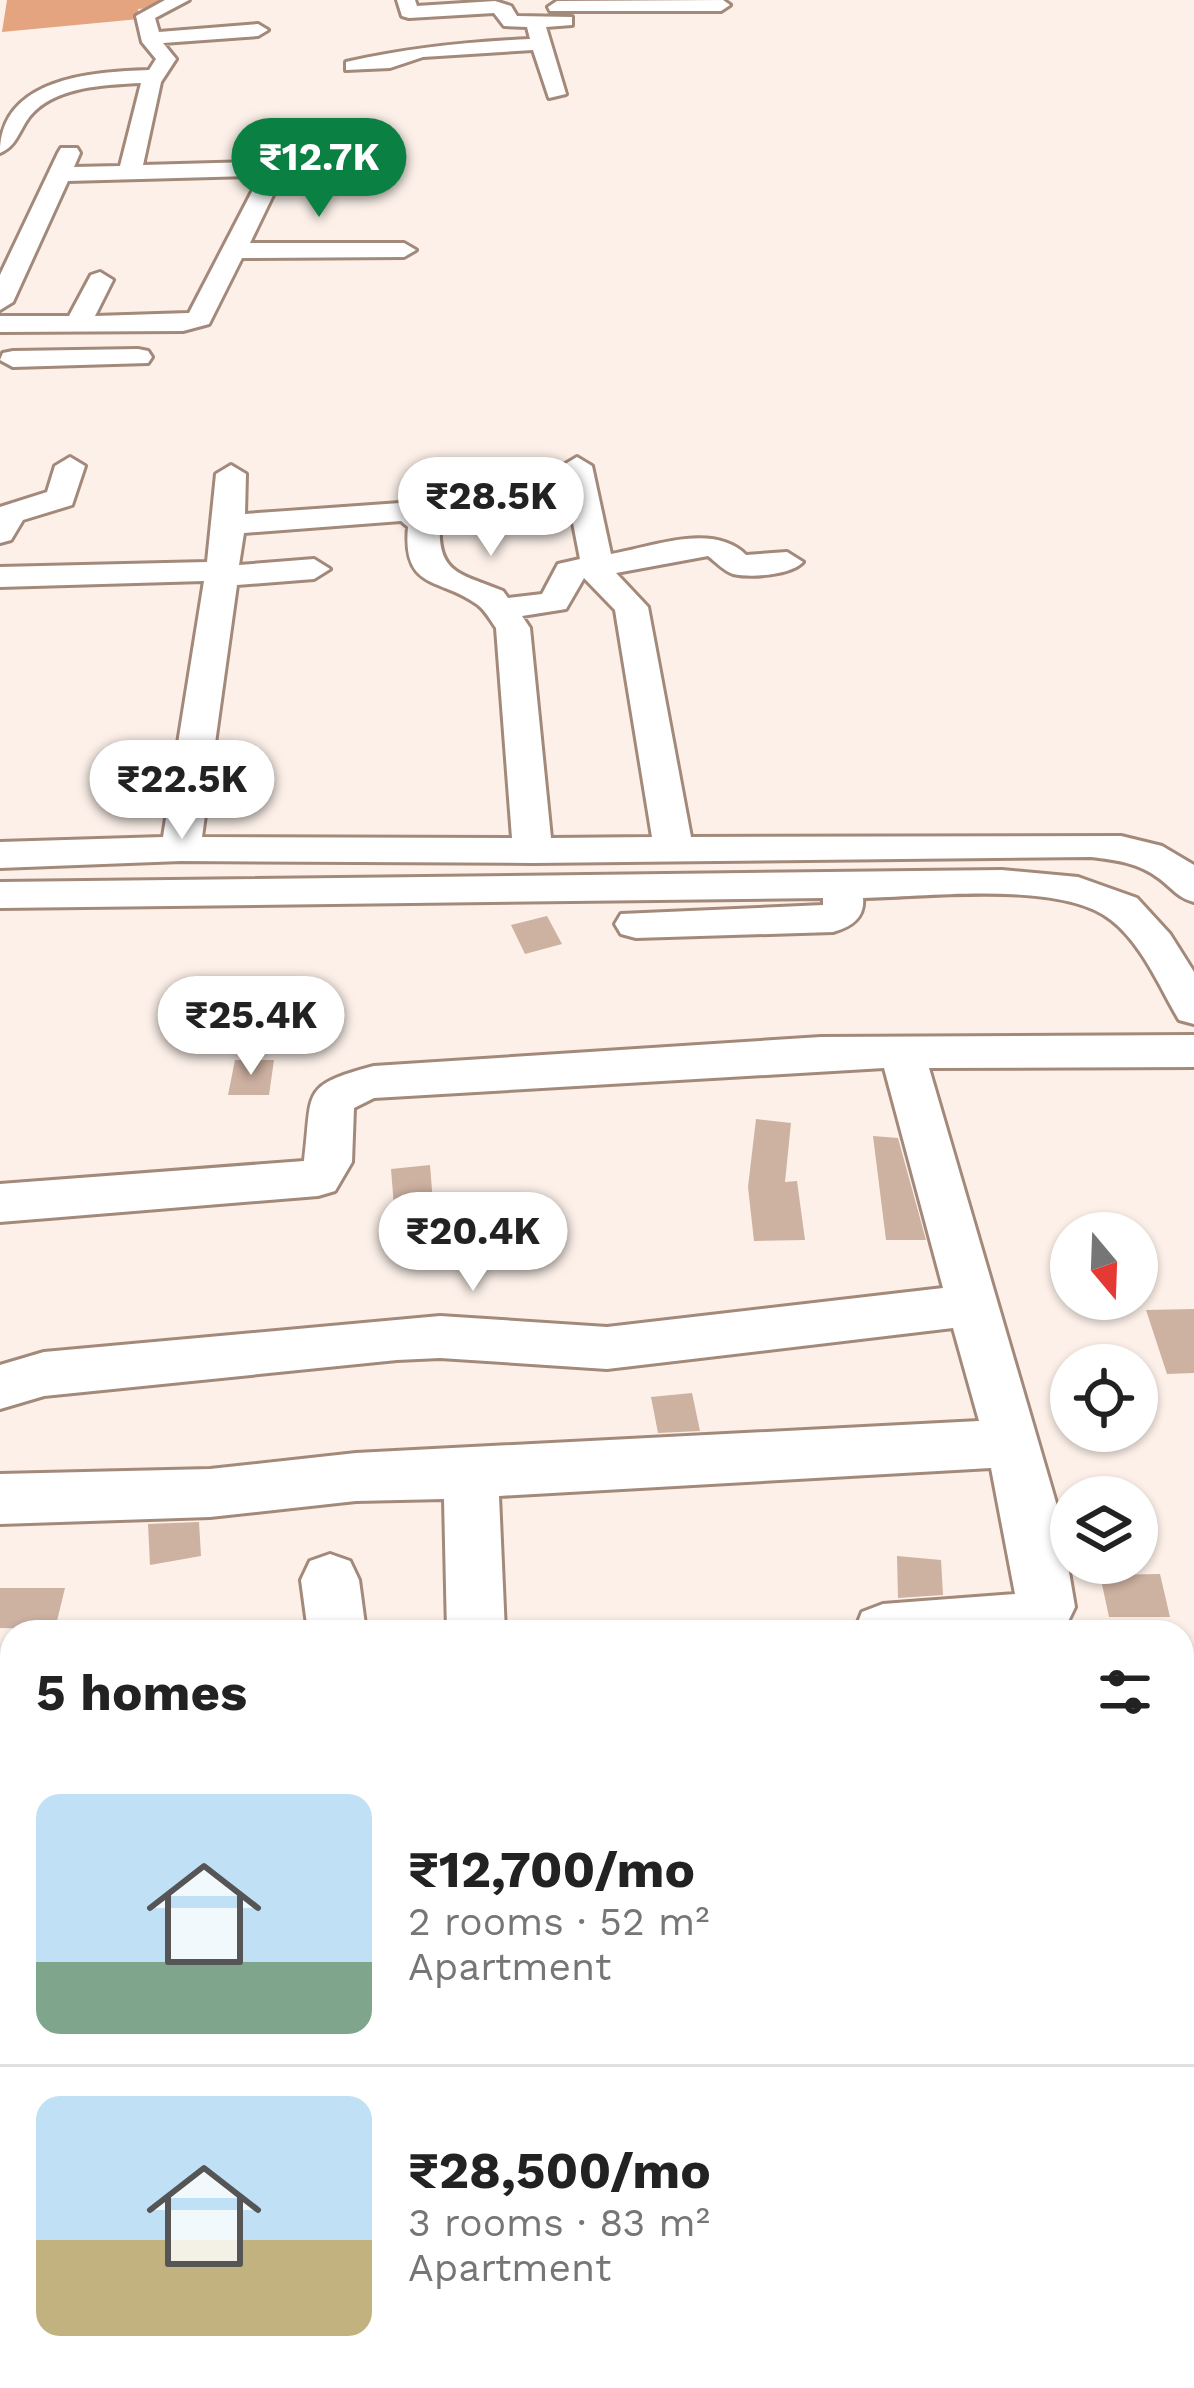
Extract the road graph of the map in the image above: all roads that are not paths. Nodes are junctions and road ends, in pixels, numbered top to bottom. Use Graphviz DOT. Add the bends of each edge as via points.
graph roads {
  1 [pos="406,0"];
  2 [pos="185,2"];
  3 [pos="721,5"];
  4 [pos="564,15"];
  5 [pos="535,22"];
  6 [pos="258,30"];
  7 [pos="151,38"];
  8 [pos="542,44"];
  9 [pos="353,66"];
  10 [pos="154,76"];
  11 [pos="556,94"];
  12 [pos="250,145"];
  13 [pos="0,146"];
  14 [pos="289,154"];
  15 [pos="141,156"];
  16 [pos="359,184"];
  17 [pos="335,201"];
  18 [pos="250,216"];
  19 [pos="371,225"];
  20 [pos="404,250"];
  21 [pos="100,280"];
  22 [pos="0,302"];
  23 [pos="78,323"];
  24 [pos="0,324"];
  25 [pos="138,357"];
  26 [pos="4,367"];
  27 [pos="70,466"];
  28 [pos="577,466"];
  29 [pos="231,474"];
  30 [pos="230,525"];
  31 [pos="0,533"];
  32 [pos="787,562"];
  33 [pos="600,566"];
  34 [pos="314,569"];
  35 [pos="221,573"];
  36 [pos="0,578"];
  37 [pos="502,609"];
  38 [pos="181,849"];
  39 [pos="232,850"];
  40 [pos="674,850"];
  41 [pos="533,851"];
  42 [pos="0,855"];
  43 [pos="842,885"];
  44 [pos="1193,885"];
  45 [pos="184,892"];
  46 [pos="0,895"];
  47 [pos="636,924"];
  48 [pos="1194,1009"];
  49 [pos="1194,1051"];
  50 [pos="903,1056"];
  51 [pos="0,1203"];
  52 [pos="971,1305"];
  53 [pos="0,1387"];
  54 [pos="1010,1443"];
  55 [pos="471,1474"];
  56 [pos="0,1499"];
  57 [pos="476,1620"];
  58 [pos="1022,1620"];
  1 -- 5 [label="street" via="409,12 495,7 511,22"];
  2 -- 7 [label="street" via="146,13"];
  3 -- 4 [label="street"];
  4 -- 5 [label="street"];
  5 -- 8 [label="street"];
  6 -- 7 [label="street"];
  7 -- 10 [label="street" via="166,59"];
  8 -- 9 [label="street" via="432,50"];
  8 -- 11 [label="street"];
  10 -- 13 [label="street" via="51,93 20,113"];
  10 -- 15 [label="street"];
  12 -- 14 [label="street" via="248,152"];
  15 -- 18 [label="street" via="270,173"];
  15 -- 22 [label="street" via="65,164"];
  16 -- 18 [label="street"];
  17 -- 18 [label="street"];
  18 -- 19 [label="street"];
  18 -- 20 [label="street"];
  18 -- 23 [label="street" via="200,318"];
  21 -- 23 [label="street"];
  23 -- 24 [label="street"];
  25 -- 26 [label="street"];
  27 -- 31 [label="street" via="61,497 10,514"];
  28 -- 33 [label="street"];
  29 -- 30 [label="street"];
  30 -- 35 [label="street"];
  30 -- 37 [label="street" via="410,513 424,525 422,551 435,574"];
  32 -- 33 [label="street" via="737,565 711,546"];
  33 -- 37 [label="street" via="566,573 554,602"];
  33 -- 40 [label="street" via="605,586 632,607"];
  34 -- 35 [label="street"];
  35 -- 36 [label="street"];
  35 -- 38 [label="street"];
  37 -- 41 [label="street" via="513,628"];
  38 -- 39 [label="street"];
  38 -- 42 [label="street"];
  39 -- 41 [label="street"];
  39 -- 45 [label="street"];
  40 -- 41 [label="street"];
  40 -- 44 [label="street" via="1090,844 1151,854"];
  43 -- 45 [label="street"];
  43 -- 47 [label="street" via="844,909 833,918"];
  43 -- 48 [label="street" via="1002,883 1097,893 1151,935"];
  45 -- 46 [label="street"];
  49 -- 50 [label="street"];
  50 -- 51 [label="street" via="821,1053 374,1082 331,1103 328,1162 318,1178"];
  50 -- 52 [label="street"];
  52 -- 53 [label="street" via="607,1348 397,1340 44,1374"];
  52 -- 54 [label="street"];
  54 -- 55 [label="street"];
  54 -- 58 [label="street" via="1046,1607"];
  55 -- 56 [label="street"];
  55 -- 57 [label="street"];
}
